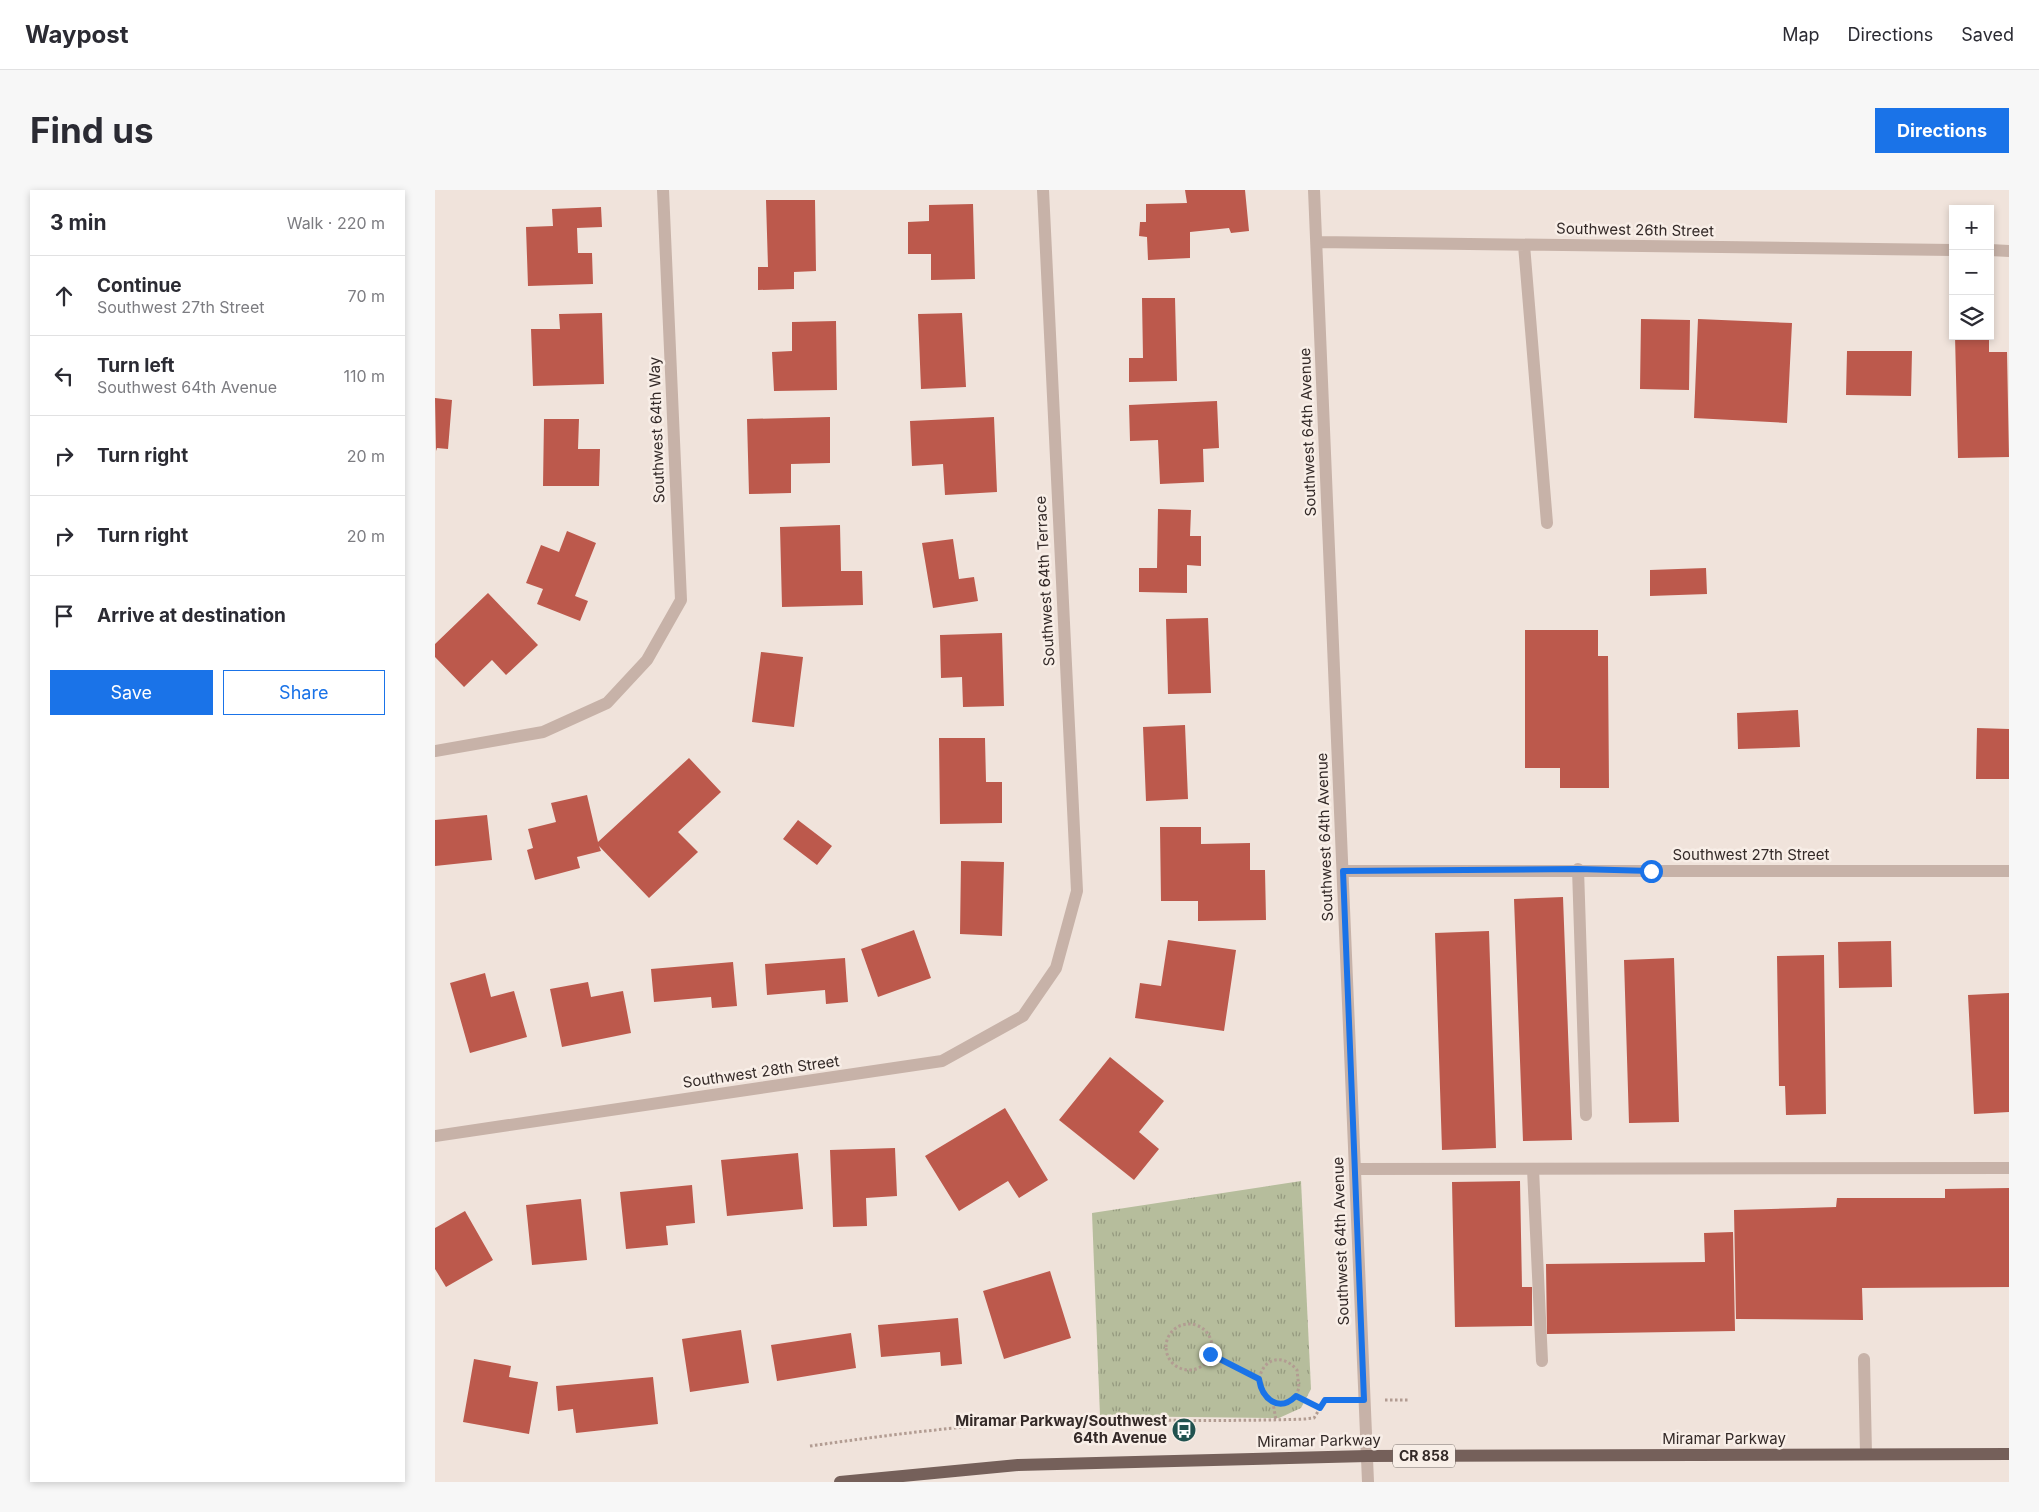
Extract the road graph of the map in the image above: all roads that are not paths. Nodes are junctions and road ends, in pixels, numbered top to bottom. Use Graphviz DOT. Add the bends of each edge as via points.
graph roads {
  1 [pos="663,190"];
  2 [pos="1043,190"];
  3 [pos="1314,190"];
  4 [pos="1317,242"];
  5 [pos="1524,245"];
  6 [pos="1949,250"];
  7 [pos="1994,250"];
  8 [pos="2009,251"];
  9 [pos="1547,523"];
  10 [pos="435,751"];
  11 [pos="1578,869"];
  12 [pos="1343,871"];
  13 [pos="2009,871"];
  14 [pos="1056,968"];
  15 [pos="1586,1115"];
  16 [pos="435,1136"];
  17 [pos="2009,1168"];
  18 [pos="1355,1169"];
  19 [pos="1533,1169"];
  20 [pos="1864,1359"];
  21 [pos="1542,1361"];
  22 [pos="1866,1454"];
  23 [pos="2009,1454"];
  24 [pos="1367,1456"];
  25 [pos="840,1482"];
  26 [pos="1368,1482"];
  1 -- 10 [label="street, Southwest 64th Way" via="681,600 647,660 607,703 543,732"];
  2 -- 14 [label="street, Southwest 64th Terrace" via="1077,891"];
  3 -- 4 [label="street, Southwest 64th Avenue"];
  4 -- 5 [label="street, Southwest 26th Street"];
  4 -- 12 [label="street, Southwest 64th Avenue"];
  5 -- 6 [label="street, Southwest 26th Street"];
  5 -- 9 [label="street"];
  7 -- 8 [label="street"];
  11 -- 12 [label="street, Southwest 27th Street"];
  11 -- 13 [label="street, Southwest 27th Street"];
  11 -- 15 [label="street"];
  12 -- 18 [label="street, Southwest 64th Avenue"];
  14 -- 16 [label="street, Southwest 28th Street" via="1023,1016 942,1061"];
  17 -- 19 [label="street"];
  18 -- 19 [label="street"];
  18 -- 24 [label="street, Southwest 64th Avenue"];
  19 -- 21 [label="street"];
  20 -- 22 [label="street"];
  22 -- 23 [label="main road, Miramar Parkway / CR 858"];
  22 -- 24 [label="main road, Miramar Parkway / CR 858"];
  24 -- 25 [label="main road, Miramar Parkway / CR 858" via="1018,1465"];
  24 -- 26 [label="street, Southwest 64th Avenue"];
}
